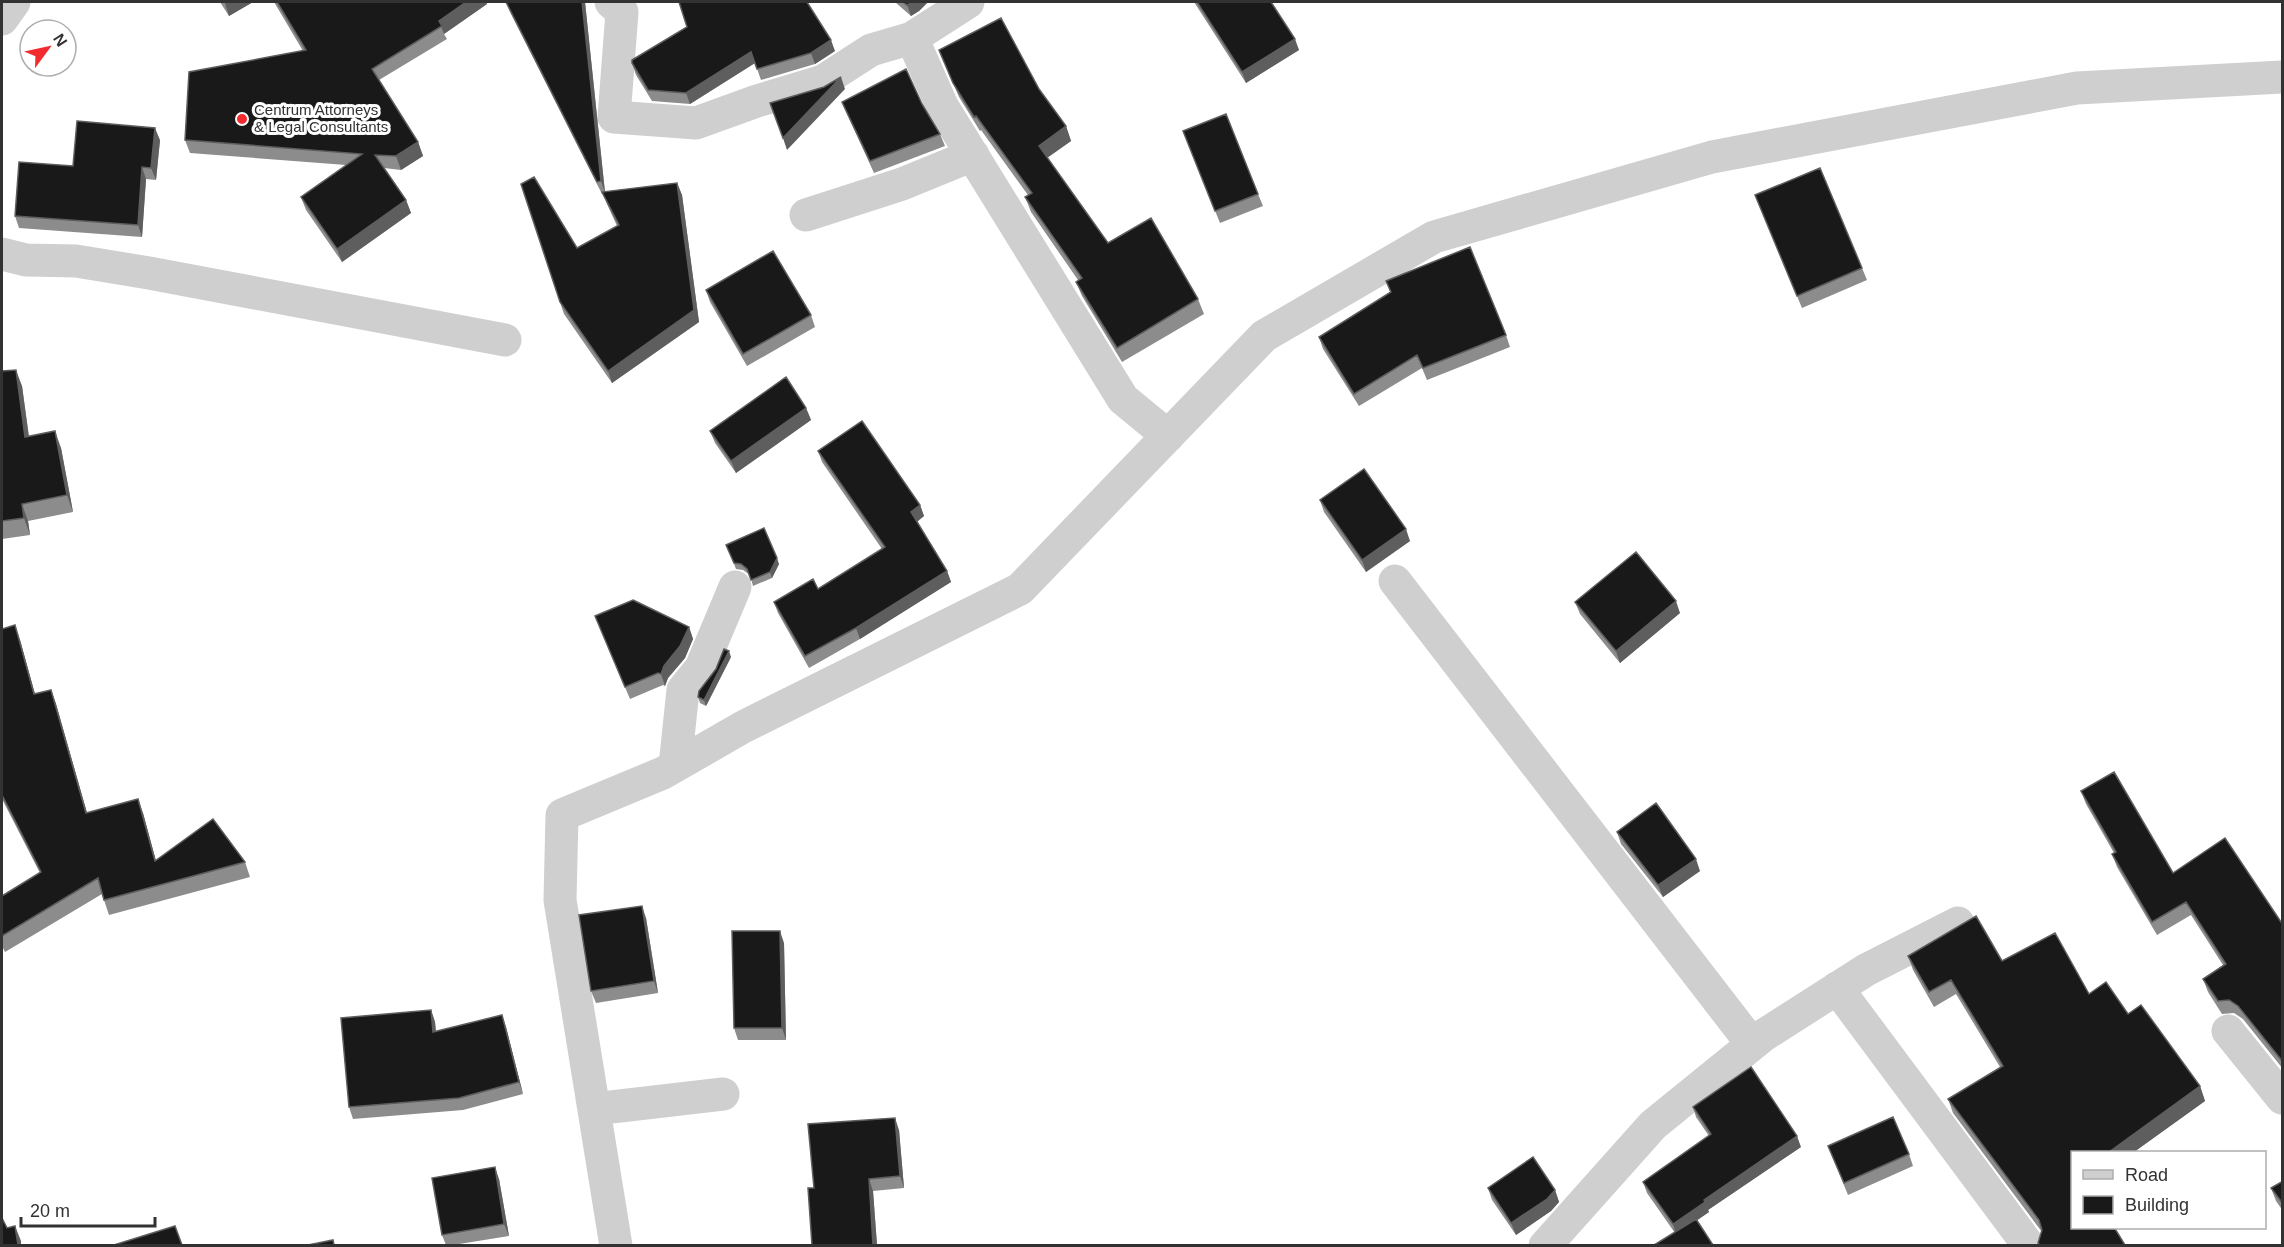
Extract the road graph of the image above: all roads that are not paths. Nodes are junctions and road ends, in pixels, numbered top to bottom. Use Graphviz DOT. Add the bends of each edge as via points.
graph roads {
  1 [pos="14,2"];
  2 [pos="610,2"];
  3 [pos="968,2"];
  4 [pos="2,19"];
  5 [pos="912,38"];
  6 [pos="2283,77"];
  7 [pos="973,155"];
  8 [pos="806,215"];
  9 [pos="2,254"];
  10 [pos="505,340"];
  11 [pos="1168,436"];
  12 [pos="1395,581"];
  13 [pos="735,587"];
  14 [pos="675,766"];
  15 [pos="1958,923"];
  16 [pos="1837,988"];
  17 [pos="2228,1031"];
  18 [pos="1752,1044"];
  19 [pos="723,1094"];
  20 [pos="2283,1098"];
  21 [pos="594,1109"];
  22 [pos="616,1245"];
  23 [pos="1545,1245"];
  24 [pos="2029,1245"];
  1 -- 4 [label="street"];
  2 -- 5 [label="street" via="622,12 614,117 696,123 823,81 871,50"];
  3 -- 5 [label="street"];
  5 -- 7 [label="street" via="942,106"];
  6 -- 11 [label="street" via="2077,88 2030,96 1712,157 1434,237 1264,336"];
  7 -- 8 [label="street" via="903,184"];
  7 -- 11 [label="street" via="1123,399"];
  9 -- 10 [label="street" via="149,273"];
  11 -- 14 [label="street" via="1020,590 760,718"];
  12 -- 18 [label="street"];
  13 -- 14 [label="street" via="701,668 683,690"];
  14 -- 21 [label="street" via="562,814 560,900"];
  15 -- 16 [label="street"];
  16 -- 18 [label="street"];
  16 -- 24 [label="street"];
  17 -- 20 [label="street"];
  18 -- 23 [label="street" via="1653,1125"];
  19 -- 21 [label="street"];
  21 -- 22 [label="street"];
}
